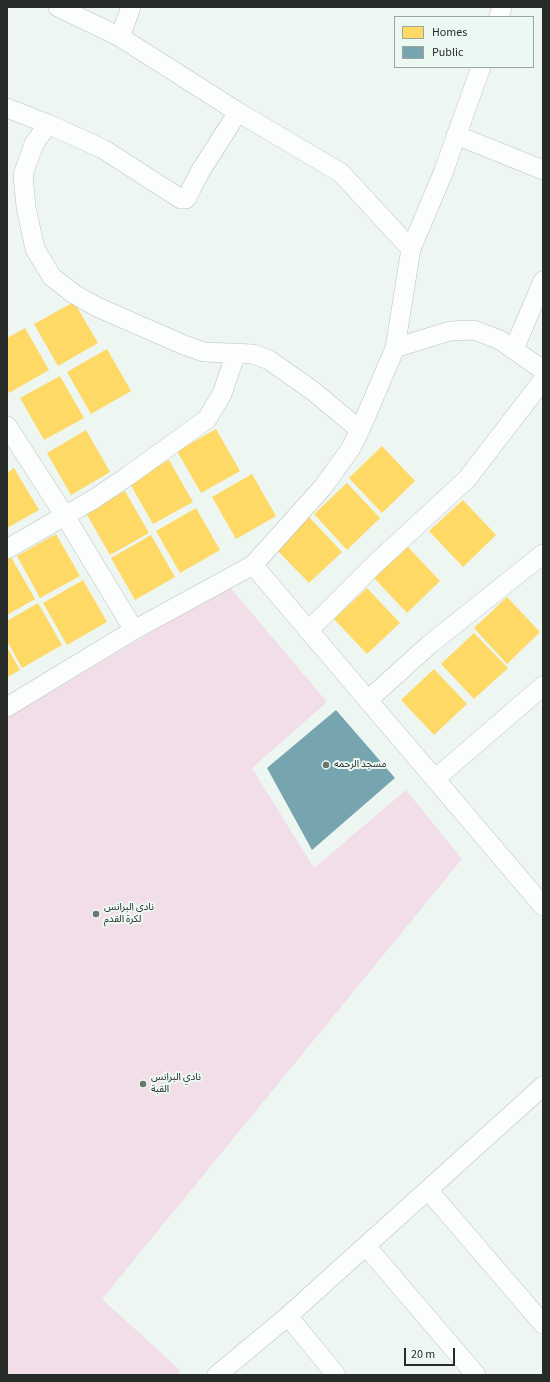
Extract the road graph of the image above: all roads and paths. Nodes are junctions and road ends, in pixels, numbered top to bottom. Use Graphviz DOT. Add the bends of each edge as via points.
graph roads {
  1 [pos="58,7"];
  2 [pos="131,7"];
  3 [pos="120,37"];
  4 [pos="481,68"];
  5 [pos="7,108"];
  6 [pos="238,112"];
  7 [pos="48,124"];
  8 [pos="456,135"];
  9 [pos="543,170"];
  10 [pos="410,249"];
  11 [pos="543,281"];
  12 [pos="395,348"];
  13 [pos="514,349"];
  14 [pos="236,353"];
  15 [pos="543,370"];
  16 [pos="543,380"];
  17 [pos="7,426"];
  18 [pos="360,430"];
  19 [pos="65,516"];
  20 [pos="7,549"];
  21 [pos="543,554"];
  22 [pos="253,565"];
  23 [pos="134,630"];
  24 [pos="308,631"];
  25 [pos="543,686"];
  26 [pos="368,700"];
  27 [pos="7,707"];
  28 [pos="435,779"];
  29 [pos="543,906"];
  30 [pos="543,1086"];
  31 [pos="428,1190"];
  32 [pos="366,1246"];
  33 [pos="288,1316"];
  34 [pos="543,1324"];
  35 [pos="217,1375"];
  36 [pos="336,1375"];
  37 [pos="476,1375"];
  1 -- 3 [label="street"];
  2 -- 3 [label="street"];
  3 -- 6 [label="street"];
  4 -- 8 [label="street"];
  5 -- 7 [label="street"];
  6 -- 7 [label="street" via="186,199 181,200 103,149"];
  6 -- 10 [label="street" via="341,173"];
  7 -- 14 [label="street" via="34,144 23,175 34,249 52,277 97,307 184,345 204,352"];
  8 -- 9 [label="street"];
  8 -- 10 [label="street" via="443,173"];
  10 -- 12 [label="street"];
  11 -- 13 [label="street"];
  12 -- 13 [label="street" via="450,331 474,330 500,340"];
  12 -- 18 [label="street"];
  13 -- 15 [label="street"];
  14 -- 18 [label="street" via="253,354 269,360 313,391"];
  14 -- 19 [label="street" via="222,394 207,419 128,476"];
  16 -- 24 [label="street" via="466,479"];
  17 -- 19 [label="street"];
  18 -- 22 [label="street" via="351,448 323,487"];
  19 -- 20 [label="street"];
  19 -- 23 [label="street"];
  21 -- 26 [label="street" via="429,645"];
  22 -- 23 [label="street"];
  22 -- 24 [label="street"];
  23 -- 27 [label="street"];
  24 -- 26 [label="street"];
  25 -- 28 [label="street"];
  26 -- 28 [label="street"];
  28 -- 29 [label="street"];
  30 -- 31 [label="street"];
  31 -- 32 [label="street"];
  31 -- 34 [label="street"];
  32 -- 33 [label="street"];
  32 -- 37 [label="street"];
  33 -- 35 [label="street"];
  33 -- 36 [label="street"];
}
